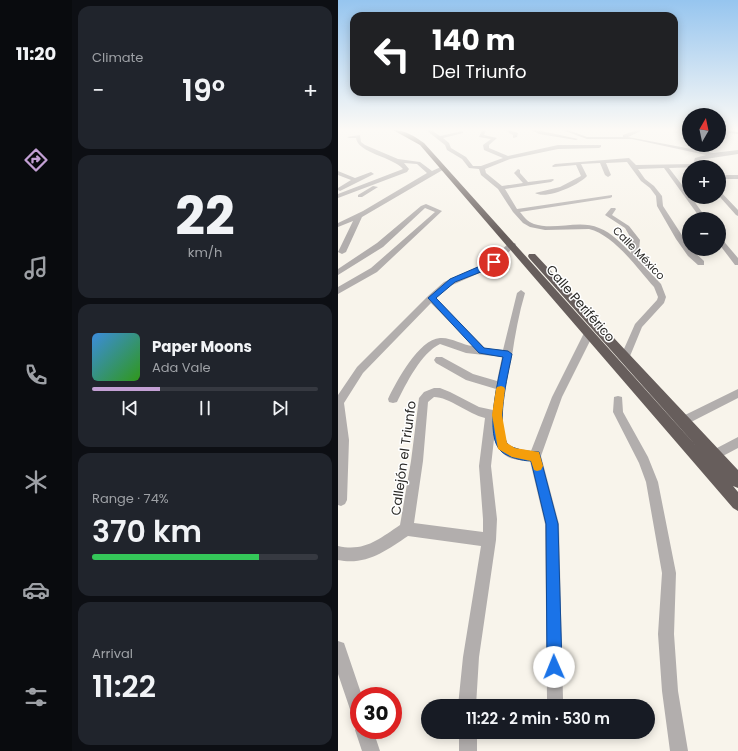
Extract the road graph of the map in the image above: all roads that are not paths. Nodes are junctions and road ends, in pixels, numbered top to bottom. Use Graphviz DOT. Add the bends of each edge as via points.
graph roads {
  1 [pos="403,165"];
  2 [pos="420,165"];
  3 [pos="440,165"];
  4 [pos="449,165"];
  5 [pos="469,165"];
  6 [pos="490,165"];
  7 [pos="562,165"];
  8 [pos="579,165"];
  9 [pos="604,165"];
  10 [pos="555,166"];
  11 [pos="682,166"];
  12 [pos="636,167"];
  13 [pos="666,167"];
  14 [pos="443,168"];
  15 [pos="482,168"];
  16 [pos="518,171"];
  17 [pos="338,173"];
  18 [pos="431,173"];
  19 [pos="372,174"];
  20 [pos="608,175"];
  21 [pos="391,177"];
  22 [pos="726,177"];
  23 [pos="738,177"];
  24 [pos="355,180"];
  25 [pos="551,180"];
  26 [pos="537,182"];
  27 [pos="527,184"];
  28 [pos="501,188"];
  29 [pos="338,190"];
  30 [pos="547,192"];
  31 [pos="538,193"];
  32 [pos="360,196"];
  33 [pos="610,196"];
  34 [pos="338,199"];
  35 [pos="726,200"];
  36 [pos="547,207"];
  37 [pos="613,209"];
  38 [pos="515,211"];
  39 [pos="699,212"];
  40 [pos="738,214"];
  41 [pos="360,216"];
  42 [pos="338,225"];
  43 [pos="512,245"];
  44 [pos="726,249"];
  45 [pos="342,252"];
  46 [pos="729,253"];
  47 [pos="738,253"];
  48 [pos="634,260"];
  49 [pos="701,263"];
  50 [pos="738,263"];
  51 [pos="338,273"];
  52 [pos="338,291"];
  53 [pos="521,293"];
  54 [pos="431,298"];
  55 [pos="589,333"];
  56 [pos="482,350"];
  57 [pos="508,354"];
  58 [pos="625,358"];
  59 [pos="440,360"];
  60 [pos="501,386"];
  61 [pos="738,393"];
  62 [pos="393,399"];
  63 [pos="618,400"];
  64 [pos="663,400"];
  65 [pos="339,403"];
  66 [pos="494,415"];
  67 [pos="689,418"];
  68 [pos="738,442"];
  69 [pos="721,452"];
  70 [pos="535,456"];
  71 [pos="738,471"];
  72 [pos="738,481"];
  73 [pos="341,500"];
  74 [pos="738,503"];
  75 [pos="406,528"];
  76 [pos="489,540"];
  77 [pos="338,554"];
  78 [pos="338,649"];
  79 [pos="351,687"];
  80 [pos="467,699"];
  81 [pos="555,699"];
  82 [pos="367,739"];
  83 [pos="468,739"];
  84 [pos="371,751"];
  85 [pos="468,751"];
  86 [pos="679,751"];
  1 -- 21 [label="street" via="406,170"];
  2 -- 18 [label="street"];
  3 -- 14 [label="highway, Calle Periférico"];
  4 -- 58 [label="highway, Calle Periférico"];
  5 -- 15 [label="street"];
  6 -- 15 [label="street"];
  7 -- 10 [label="street"];
  8 -- 30 [label="street" via="584,176 573,184"];
  9 -- 20 [label="street"];
  11 -- 13 [label="street"];
  12 -- 13 [label="street"];
  12 -- 49 [label="street" via="643,180 659,196 660,206 680,239"];
  13 -- 39 [label="street"];
  14 -- 18 [label="street"];
  14 -- 43 [label="highway, Calle Periférico"];
  15 -- 28 [label="street, Calle México" via="485,176"];
  16 -- 27 [label="street"];
  17 -- 24 [label="street"];
  18 -- 41 [label="street"];
  19 -- 24 [label="street"];
  21 -- 32 [label="street"];
  21 -- 34 [label="street"];
  22 -- 23 [label="street"];
  24 -- 29 [label="street"];
  25 -- 26 [label="street"];
  26 -- 27 [label="street"];
  26 -- 30 [label="street"];
  27 -- 28 [label="street"];
  28 -- 38 [label="street, Calle México"];
  30 -- 31 [label="street"];
  30 -- 36 [label="street"];
  33 -- 36 [label="street"];
  35 -- 40 [label="street"];
  36 -- 38 [label="street"];
  37 -- 48 [label="street" via="608,215 626,227 636,240"];
  38 -- 48 [label="street, Calle México" via="525,222 538,227 597,229 612,238"];
  41 -- 42 [label="street"];
  41 -- 45 [label="street"];
  43 -- 54 [label="street" via="490,265 453,280"];
  43 -- 55 [label="highway, Calle Periférico"];
  44 -- 46 [label="street"];
  46 -- 47 [label="street"];
  46 -- 50 [label="street"];
  48 -- 58 [label="street, Calle México" via="658,286 662,297 638,326"];
  51 -- 52 [label="street" via="380,245 423,207 439,210 374,270"];
  53 -- 57 [label="street" via="512,325"];
  54 -- 56 [label="street"];
  54 -- 65 [label="street" via="372,356"];
  55 -- 70 [label="street" via="557,397"];
  55 -- 74 [label="highway, Calle Periférico"];
  56 -- 57 [label="street"];
  56 -- 62 [label="street" via="467,349 442,341 436,342 414,364"];
  57 -- 60 [label="street"];
  58 -- 64 [label="highway, Calle Periférico"];
  59 -- 60 [label="street" via="470,377"];
  60 -- 66 [label="street"];
  61 -- 67 [label="street"];
  63 -- 86 [label="street" via="618,412 652,482 669,573 666,634 670,691"];
  64 -- 67 [label="highway" via="676,406"];
  64 -- 72 [label="highway, Calle Periférico"];
  65 -- 73 [label="street" via="344,440"];
  66 -- 70 [label="street" via="502,445 506,449 524,456"];
  66 -- 75 [label="street, Callejón el Triunfo" via="472,409 440,393 426,395 423,401 417,461"];
  66 -- 76 [label="street" via="485,466 490,519"];
  67 -- 69 [label="highway"];
  68 -- 69 [label="street"];
  69 -- 71 [label="highway"];
  70 -- 81 [label="street" via="552,524"];
  75 -- 76 [label="street"];
  75 -- 77 [label="street" via="364,554"];
  76 -- 80 [label="street"];
  78 -- 79 [label="street"];
  82 -- 84 [label="street"];
  83 -- 85 [label="street"];
}
